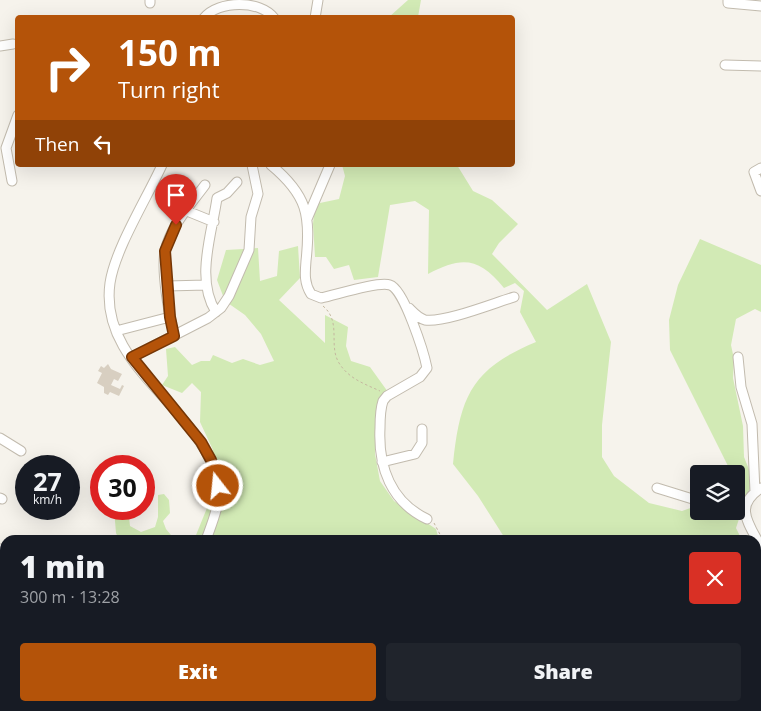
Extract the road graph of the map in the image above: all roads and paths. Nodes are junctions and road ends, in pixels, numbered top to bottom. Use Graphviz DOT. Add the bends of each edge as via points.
graph roads {
  1 [pos="318,0"];
  2 [pos="728,0"];
  3 [pos="761,6"];
  4 [pos="207,15"];
  5 [pos="271,15"];
  6 [pos="316,15"];
  7 [pos="13,44"];
  8 [pos="0,46"];
  9 [pos="725,66"];
  10 [pos="761,66"];
  11 [pos="15,122"];
  12 [pos="3,148"];
  13 [pos="161,167"];
  14 [pos="252,167"];
  15 [pos="274,167"];
  16 [pos="329,167"];
  17 [pos="761,168"];
  18 [pos="12,181"];
  19 [pos="237,182"];
  20 [pos="205,185"];
  21 [pos="761,191"];
  22 [pos="187,211"];
  23 [pos="307,219"];
  24 [pos="214,222"];
  25 [pos="206,285"];
  26 [pos="167,286"];
  27 [pos="317,297"];
  28 [pos="514,297"];
  29 [pos="405,304"];
  30 [pos="323,306"];
  31 [pos="216,312"];
  32 [pos="170,317"];
  33 [pos="116,332"];
  34 [pos="174,336"];
  35 [pos="132,357"];
  36 [pos="738,357"];
  37 [pos="387,396"];
  38 [pos="422,429"];
  39 [pos="0,438"];
  40 [pos="21,451"];
  41 [pos="382,462"];
  42 [pos="657,488"];
  43 [pos="758,490"];
  44 [pos="690,498"];
  45 [pos="745,502"];
  46 [pos="745,518"];
  47 [pos="427,519"];
  48 [pos="207,535"];
  49 [pos="441,535"];
  50 [pos="754,535"];
  1 -- 6 [label="street"];
  2 -- 3 [label="street" via="733,4"];
  4 -- 5 [label="street" via="215,7 232,2 261,6"];
  7 -- 8 [label="street"];
  9 -- 10 [label="street"];
  11 -- 12 [label="street"];
  12 -- 18 [label="street"];
  13 -- 33 [label="street" via="116,260 111,306"];
  14 -- 31 [label="street" via="258,194 250,227 249,250 229,296"];
  15 -- 23 [label="street" via="300,195"];
  16 -- 23 [label="street"];
  17 -- 21 [label="street" via="754,172"];
  19 -- 24 [label="street" via="217,198"];
  20 -- 22 [label="street"];
  22 -- 24 [label="street"];
  22 -- 26 [label="street" via="176,225 165,251"];
  23 -- 27 [label="street" via="305,281 311,294"];
  24 -- 25 [label="street"];
  25 -- 26 [label="street"];
  25 -- 31 [label="street"];
  26 -- 32 [label="street"];
  27 -- 29 [label="street" via="387,284 397,289"];
  27 -- 30 [label="street"];
  28 -- 29 [label="street" via="426,320 416,316"];
  29 -- 37 [label="street" via="427,368 420,376"];
  30 -- 37 [label="path" via="336,330 334,347 339,364 356,380"];
  31 -- 34 [label="street"];
  32 -- 33 [label="street"];
  32 -- 34 [label="street"];
  33 -- 35 [label="street"];
  34 -- 35 [label="street"];
  35 -- 48 [label="street" via="201,442 211,460 218,496"];
  36 -- 43 [label="street" via="741,387 752,424"];
  37 -- 41 [label="street" via="380,417"];
  38 -- 41 [label="street" via="422,443 415,454"];
  39 -- 40 [label="street"];
  41 -- 47 [label="street" via="396,494 414,513"];
  42 -- 44 [label="street"];
  43 -- 45 [label="street"];
  46 -- 50 [label="street"];
  47 -- 49 [label="path" via="436,525"];
}
